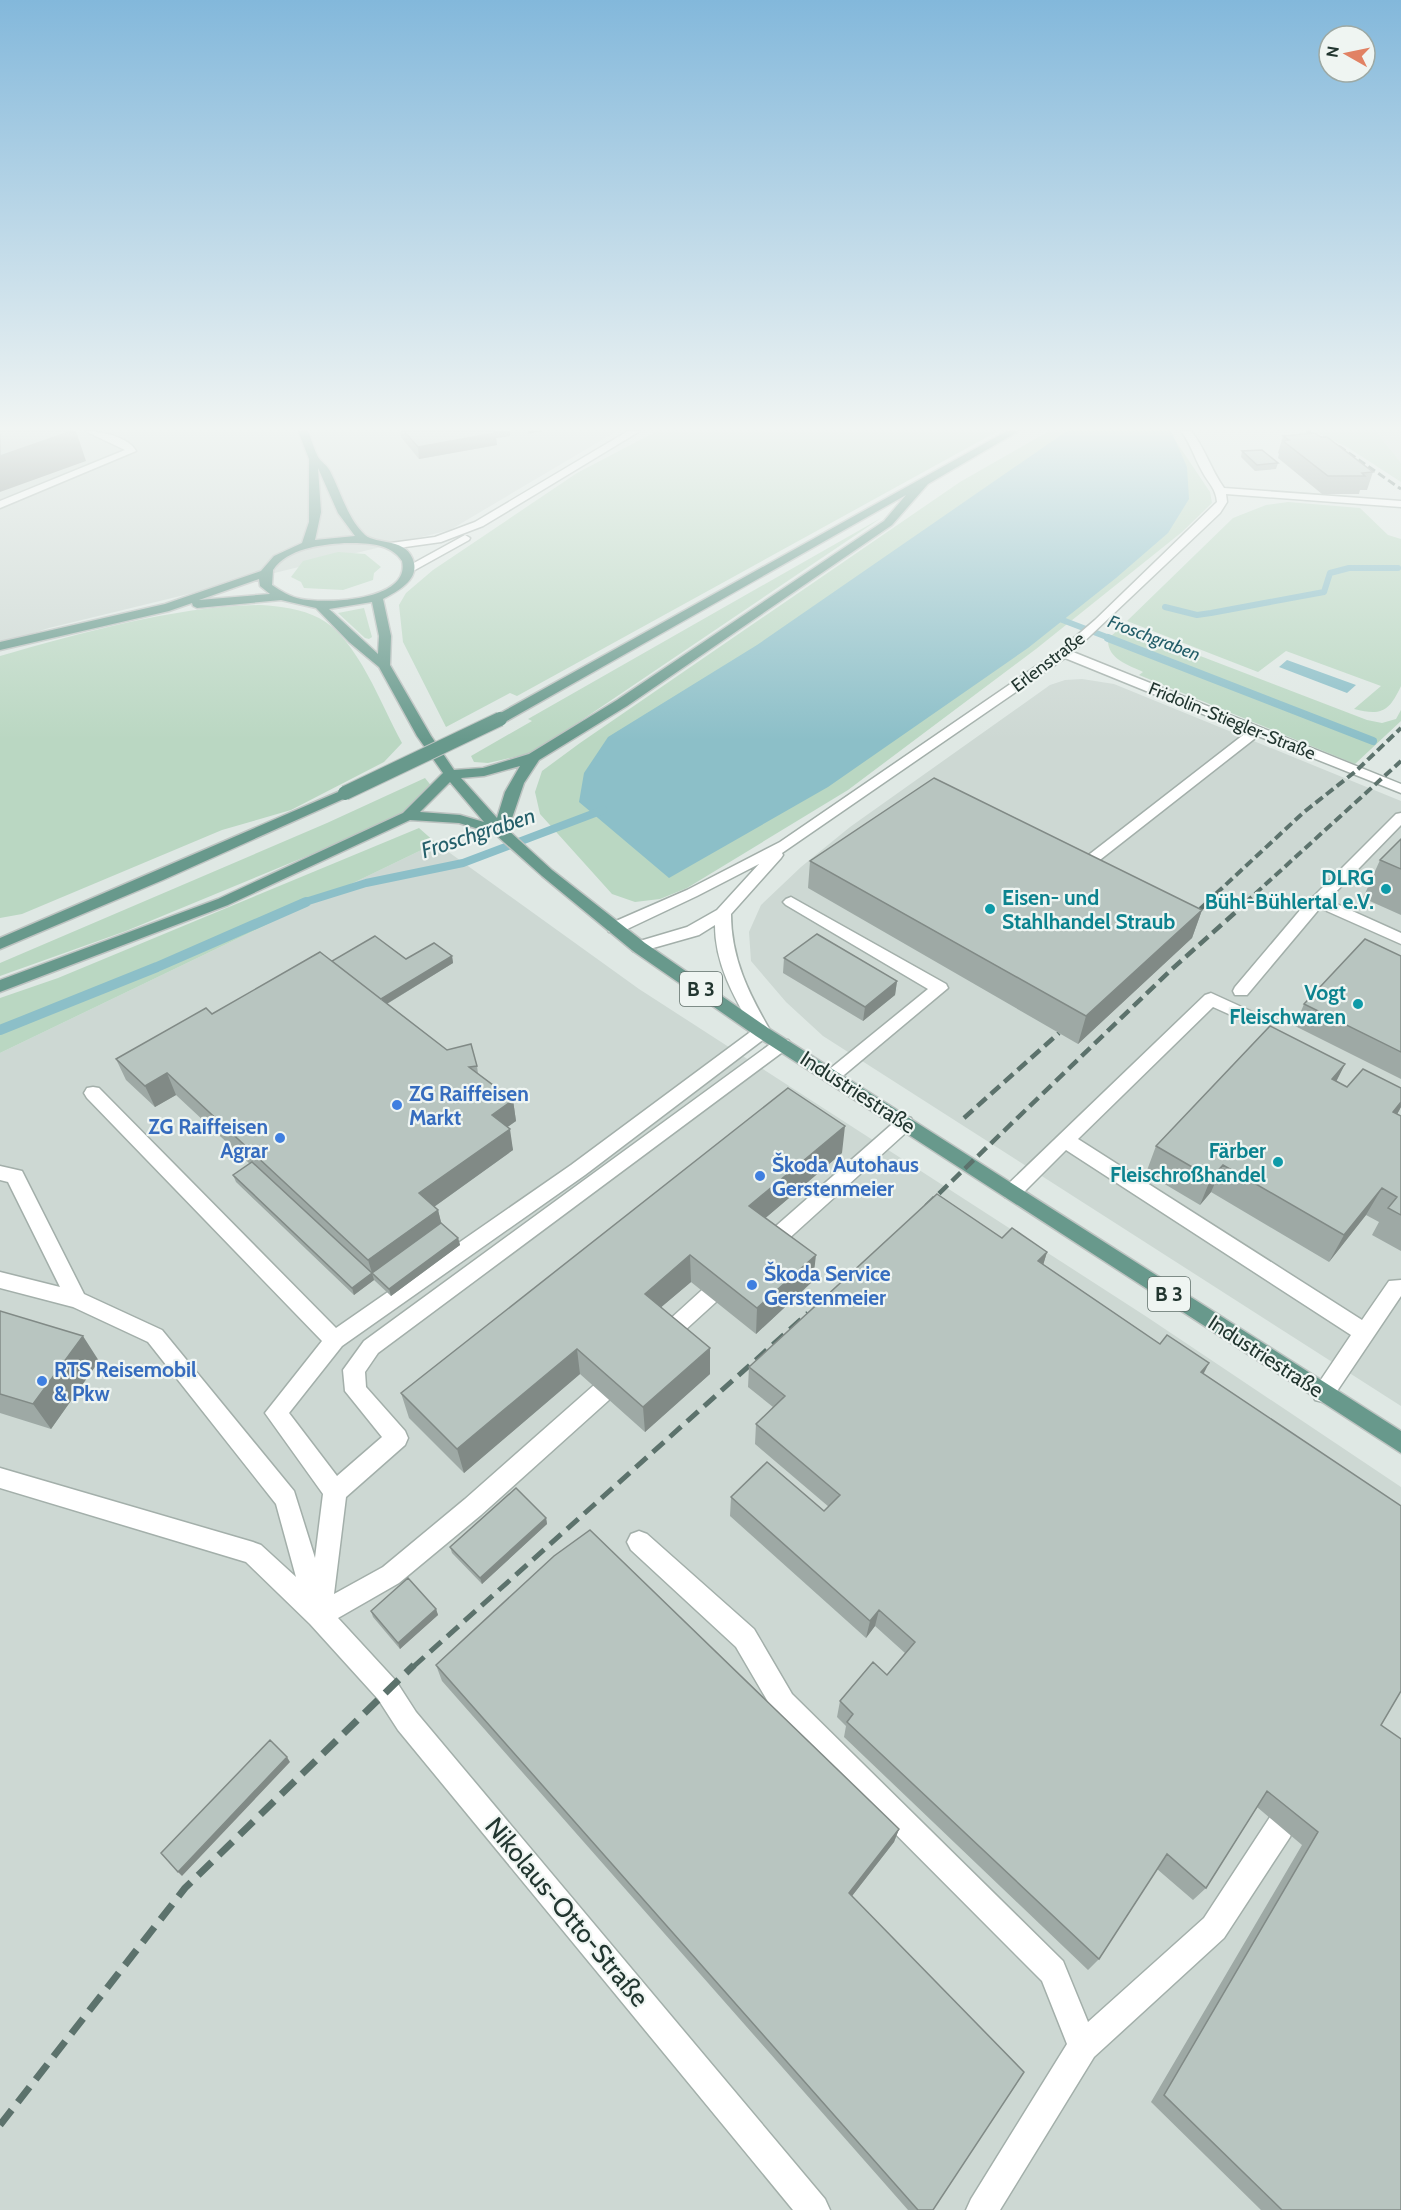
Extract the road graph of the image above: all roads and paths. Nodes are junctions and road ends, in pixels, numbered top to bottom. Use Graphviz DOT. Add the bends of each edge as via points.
graph roads {
  1 [pos="311,534"];
  2 [pos="358,534"];
  3 [pos="452,534"];
  4 [pos="470,534"];
  5 [pos="831,534"];
  6 [pos="872,534"];
  7 [pos="1192,534"];
  8 [pos="363,540"];
  9 [pos="308,545"];
  10 [pos="391,546"];
  11 [pos="409,569"];
  12 [pos="265,573"];
  13 [pos="376,596"];
  14 [pos="280,597"];
  15 [pos="319,605"];
  16 [pos="169,607"];
  17 [pos="0,646"];
  18 [pos="1064,653"];
  19 [pos="384,665"];
  20 [pos="1256,731"];
  21 [pos="534,757"];
  22 [pos="450,774"];
  23 [pos="1401,789"];
  24 [pos="408,816"];
  25 [pos="1401,817"];
  26 [pos="500,831"];
  27 [pos="785,845"];
  28 [pos="1091,860"];
  29 [pos="1318,901"];
  30 [pos="791,902"];
  31 [pos="723,912"];
  32 [pos="55,921"];
  33 [pos="615,928"];
  34 [pos="0,930"];
  35 [pos="1401,939"];
  36 [pos="0,944"];
  37 [pos="639,947"];
  38 [pos="0,986"];
  39 [pos="1241,991"];
  40 [pos="1251,1018"];
  41 [pos="762,1032"];
  42 [pos="782,1044"];
  43 [pos="832,1076"];
  44 [pos="93,1094"];
  45 [pos="905,1123"];
  46 [pos="1066,1141"];
  47 [pos="0,1173"];
  48 [pos="1012,1192"];
  49 [pos="767,1246"];
  50 [pos="0,1280"];
  51 [pos="1401,1288"];
  52 [pos="709,1296"];
  53 [pos="77,1300"];
  54 [pos="1365,1332"];
  55 [pos="665,1336"];
  56 [pos="335,1340"];
  57 [pos="602,1393"];
  58 [pos="1323,1393"];
  59 [pos="1401,1443"];
  60 [pos="0,1478"];
  61 [pos="335,1492"];
  62 [pos="639,1542"];
  63 [pos="319,1615"];
  64 [pos="1280,1827"];
  65 [pos="1083,2046"];
  66 [pos="814,2210"];
  67 [pos="982,2210"];
  1 -- 9 [label="main road"];
  2 -- 8 [label="main road"];
  3 -- 10 [label="street"];
  4 -- 11 [label="street"];
  5 -- 32 [label="main road, bridge" via="500,719 345,793"];
  6 -- 21 [label="main road" via="622,703"];
  7 -- 18 [label="street, Erlenstraße"];
  8 -- 9 [label="main road"];
  8 -- 10 [label="main road"];
  9 -- 12 [label="main road" via="280,557"];
  10 -- 11 [label="main road" via="402,553"];
  11 -- 13 [label="main road" via="398,585"];
  12 -- 14 [label="main road" via="266,586"];
  12 -- 16 [label="main road"];
  13 -- 15 [label="main road" via="354,603"];
  13 -- 19 [label="main road" via="385,636"];
  14 -- 15 [label="main road"];
  14 -- 16 [label="main road"];
  15 -- 19 [label="main road, B 3"];
  16 -- 17 [label="main road"];
  18 -- 20 [label="street, Fridolin-Stiegler-Straße"];
  18 -- 27 [label="street, Erlenstraße"];
  19 -- 22 [label="main road, Industriestraße / B 3"];
  20 -- 23 [label="street, Fridolin-Stiegler-Straße"];
  20 -- 28 [label="street"];
  21 -- 22 [label="main road" via="484,772"];
  21 -- 26 [label="main road" via="515,784"];
  22 -- 24 [label="main road"];
  22 -- 26 [label="main road, Industriestraße / B 3"];
  24 -- 26 [label="main road" via="450,818"];
  24 -- 38 [label="main road" via="223,902"];
  25 -- 29 [label="street" via="1389,837"];
  26 -- 33 [label="main road, Industriestraße / B 3"];
  27 -- 31 [label="street, Erlenstraße"];
  27 -- 33 [label="street, Erlenstraße"];
  29 -- 35 [label="street"];
  29 -- 39 [label="street"];
  30 -- 43 [label="street" via="940,988"];
  31 -- 37 [label="street, Erlenstraße" via="693,931"];
  31 -- 41 [label="street" via="722,937 728,960 740,994"];
  32 -- 34 [label="main road"];
  32 -- 36 [label="main road"];
  33 -- 37 [label="main road, Industriestraße / B 3"];
  37 -- 41 [label="main road, Industriestraße / B 3"];
  40 -- 46 [label="street" via="1211,999"];
  41 -- 42 [label="main road, Industriestraße / B 3"];
  41 -- 56 [label="street" via="578,1170"];
  42 -- 43 [label="main road, Industriestraße / B 3"];
  42 -- 61 [label="street" via="371,1347 354,1370 356,1391 398,1438"];
  43 -- 45 [label="main road, Industriestraße / B 3"];
  44 -- 56 [label="street"];
  45 -- 48 [label="main road, Industriestraße / B 3"];
  45 -- 49 [label="street"];
  46 -- 48 [label="street"];
  46 -- 54 [label="street"];
  47 -- 53 [label="street" via="15,1176"];
  48 -- 58 [label="main road, Industriestraße / B 3"];
  50 -- 53 [label="street"];
  51 -- 54 [label="street" via="1396,1287"];
  52 -- 55 [label="street"];
  53 -- 63 [label="street" via="155,1336 286,1499"];
  54 -- 58 [label="street"];
  56 -- 61 [label="street" via="276,1413"];
  57 -- 63 [label="street" via="391,1575"];
  58 -- 59 [label="main road, Industriestraße / B 3"];
  60 -- 63 [label="street, Nikolaus-Otto-Straße" via="253,1553"];
  61 -- 63 [label="street"];
  62 -- 65 [label="street" via="745,1638 783,1703 1053,1971"];
  63 -- 66 [label="street, Nikolaus-Otto-Straße" via="387,1690 407,1721"];
  64 -- 65 [label="street" via="1214,1928"];
  65 -- 67 [label="street"];
}
